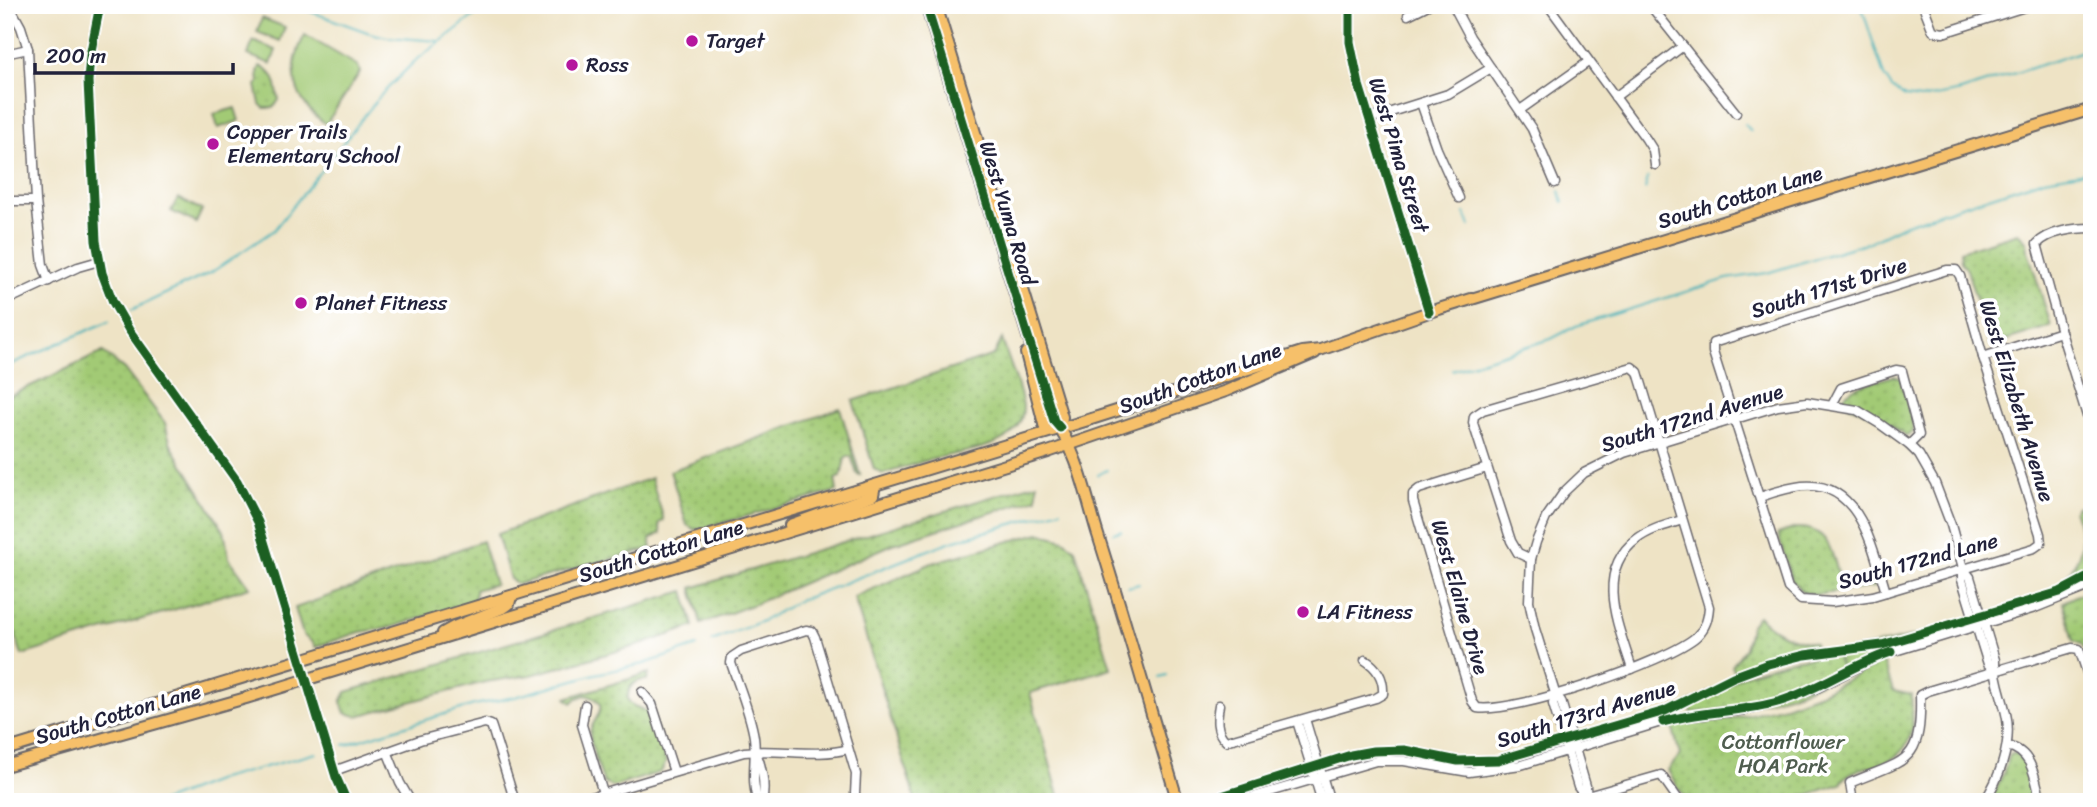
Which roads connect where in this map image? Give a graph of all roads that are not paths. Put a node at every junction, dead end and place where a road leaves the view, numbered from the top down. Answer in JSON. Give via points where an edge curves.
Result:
{"nodes":[{"id":1,"x":9,"y":5,"type":"edge"},
{"id":2,"x":100,"y":5,"type":"edge"},
{"id":3,"x":926,"y":5,"type":"edge"},
{"id":4,"x":936,"y":5,"type":"edge"},
{"id":5,"x":1350,"y":5,"type":"edge"},
{"id":6,"x":1428,"y":5,"type":"edge"},
{"id":7,"x":1453,"y":5,"type":"edge"},
{"id":8,"x":1548,"y":5,"type":"edge"},
{"id":9,"x":1923,"y":5,"type":"edge"},
{"id":10,"x":2031,"y":5,"type":"edge"},
{"id":11,"x":1652,"y":6,"type":"edge"},
{"id":12,"x":2013,"y":8,"type":"edge"},
{"id":13,"x":1408,"y":15,"type":"dead end"},
{"id":14,"x":1683,"y":46,"type":"junction"},
{"id":15,"x":28,"y":49,"type":"junction"},
{"id":16,"x":5,"y":54,"type":"edge"},
{"id":17,"x":1588,"y":62,"type":"junction"},
{"id":18,"x":1491,"y":68,"type":"junction"},
{"id":19,"x":1615,"y":97,"type":"junction"},
{"id":20,"x":1421,"y":103,"type":"junction"},
{"id":21,"x":2092,"y":109,"type":"edge"},
{"id":22,"x":1520,"y":110,"type":"junction"},
{"id":23,"x":1736,"y":113,"type":"dead end"},
{"id":24,"x":1369,"y":119,"type":"junction"},
{"id":25,"x":1656,"y":165,"type":"dead end"},
{"id":26,"x":979,"y":181,"type":"junction"},
{"id":27,"x":1555,"y":183,"type":"dead end"},
{"id":28,"x":1459,"y":198,"type":"dead end"},
{"id":29,"x":5,"y":201,"type":"edge"},
{"id":30,"x":36,"y":201,"type":"junction"},
{"id":31,"x":2092,"y":228,"type":"edge"},
{"id":32,"x":99,"y":261,"type":"junction"},
{"id":33,"x":1956,"y":270,"type":"joint"},
{"id":34,"x":48,"y":281,"type":"junction"},
{"id":35,"x":1025,"y":294,"type":"junction"},
{"id":36,"x":5,"y":301,"type":"edge"},
{"id":37,"x":1429,"y":312,"type":"junction"},
{"id":38,"x":2061,"y":332,"type":"junction"},
{"id":39,"x":1029,"y":341,"type":"junction"},
{"id":40,"x":1320,"y":349,"type":"junction"},
{"id":41,"x":1983,"y":357,"type":"junction"},
{"id":42,"x":1253,"y":368,"type":"junction"},
{"id":43,"x":1200,"y":401,"type":"junction"},
{"id":44,"x":1832,"y":405,"type":"junction"},
{"id":45,"x":1735,"y":419,"type":"junction"},
{"id":46,"x":1060,"y":428,"type":"junction"},
{"id":47,"x":1046,"y":432,"type":"junction"},
{"id":48,"x":2092,"y":432,"type":"edge"},
{"id":49,"x":1658,"y":443,"type":"junction"},
{"id":50,"x":1068,"y":445,"type":"junction"},
{"id":51,"x":1909,"y":445,"type":"junction"},
{"id":52,"x":1487,"y":468,"type":"junction"},
{"id":53,"x":875,"y":485,"type":"junction"},
{"id":54,"x":1760,"y":497,"type":"junction"},
{"id":55,"x":1682,"y":520,"type":"junction"},
{"id":56,"x":767,"y":539,"type":"junction"},
{"id":57,"x":2041,"y":543,"type":"joint"},
{"id":58,"x":682,"y":545,"type":"junction"},
{"id":59,"x":1531,"y":559,"type":"junction"},
{"id":60,"x":687,"y":563,"type":"junction"},
{"id":61,"x":1963,"y":568,"type":"junction"},
{"id":62,"x":2092,"y":575,"type":"edge"},
{"id":63,"x":2092,"y":585,"type":"edge"},
{"id":64,"x":1886,"y":592,"type":"junction"},
{"id":65,"x":511,"y":597,"type":"junction"},
{"id":66,"x":1979,"y":620,"type":"junction"},
{"id":67,"x":427,"y":643,"type":"junction"},
{"id":68,"x":1365,"y":660,"type":"dead end"},
{"id":69,"x":300,"y":661,"type":"junction"},
{"id":70,"x":1632,"y":669,"type":"junction"},
{"id":71,"x":1994,"y":670,"type":"junction"},
{"id":72,"x":306,"y":679,"type":"junction"},
{"id":73,"x":2092,"y":687,"type":"edge"},
{"id":74,"x":642,"y":692,"type":"dead end"},
{"id":75,"x":1555,"y":693,"type":"junction"},
{"id":76,"x":585,"y":705,"type":"dead end"},
{"id":77,"x":1219,"y":705,"type":"dead end"},
{"id":78,"x":1301,"y":720,"type":"junction"},
{"id":79,"x":1570,"y":745,"type":"junction"},
{"id":80,"x":2007,"y":746,"type":"junction"},
{"id":81,"x":848,"y":748,"type":"junction"},
{"id":82,"x":5,"y":750,"type":"edge"},
{"id":83,"x":387,"y":751,"type":"junction"},
{"id":84,"x":755,"y":751,"type":"junction"},
{"id":85,"x":5,"y":766,"type":"edge"},
{"id":86,"x":1315,"y":766,"type":"junction"},
{"id":87,"x":334,"y":771,"type":"junction"},
{"id":88,"x":674,"y":772,"type":"junction"},
{"id":89,"x":1319,"y":777,"type":"junction"},
{"id":90,"x":603,"y":793,"type":"junction"},
{"id":91,"x":855,"y":794,"type":"dead end"},
{"id":92,"x":1586,"y":799,"type":"edge"},
{"id":93,"x":347,"y":802,"type":"edge"},
{"id":94,"x":411,"y":802,"type":"edge"},
{"id":95,"x":515,"y":802,"type":"edge"},
{"id":96,"x":575,"y":802,"type":"edge"},
{"id":97,"x":760,"y":802,"type":"edge"},
{"id":98,"x":1178,"y":802,"type":"edge"},
{"id":99,"x":1203,"y":802,"type":"edge"},
{"id":100,"x":1236,"y":802,"type":"edge"},
{"id":101,"x":1322,"y":802,"type":"edge"},
{"id":102,"x":1330,"y":802,"type":"edge"},
{"id":103,"x":1566,"y":802,"type":"edge"},
{"id":104,"x":1680,"y":802,"type":"edge"},
{"id":105,"x":1853,"y":802,"type":"edge"},
{"id":106,"x":1984,"y":802,"type":"edge"},
{"id":107,"x":2041,"y":802,"type":"edge"}],
"edges":[{"from":1,"to":15,"type":"street"},
{"from":2,"to":32,"type":"street","via":[[88,81]]},
{"from":3,"to":26,"type":"main road","name":"West Yuma Road"},
{"from":4,"to":35,"type":"main road","name":"West Yuma Road"},
{"from":5,"to":24,"type":"street","name":"West Pima Street","via":[[1352,55]]},
{"from":6,"to":13,"type":"street"},
{"from":7,"to":18,"type":"street"},
{"from":8,"to":17,"type":"street"},
{"from":9,"to":12,"type":"street","via":[[1933,31],[1943,33]]},
{"from":10,"to":12,"type":"street"},
{"from":11,"to":14,"type":"street"},
{"from":14,"to":19,"type":"street"},
{"from":14,"to":23,"type":"street"},
{"from":15,"to":16,"type":"street"},
{"from":15,"to":30,"type":"street"},
{"from":17,"to":19,"type":"street"},
{"from":17,"to":22,"type":"street"},
{"from":18,"to":20,"type":"street","via":[[1455,91]]},
{"from":18,"to":22,"type":"street"},
{"from":19,"to":25,"type":"street","via":[[1653,150]]},
{"from":20,"to":24,"type":"street"},
{"from":20,"to":28,"type":"street"},
{"from":21,"to":37,"type":"main road","name":"South Cotton Lane"},
{"from":22,"to":27,"type":"street"},
{"from":24,"to":37,"type":"street","name":"West Pima Street"},
{"from":26,"to":35,"type":"main road","via":[[987,184]]},
{"from":26,"to":39,"type":"main road","name":"West Yuma Road"},
{"from":29,"to":30,"type":"street"},
{"from":30,"to":34,"type":"street"},
{"from":31,"to":38,"type":"street","via":[[2068,230],[2037,244]]},
{"from":32,"to":34,"type":"street"},
{"from":32,"to":69,"type":"street","via":[[120,315],[243,490],[258,522]]},
{"from":33,"to":41,"type":"street","name":"West Elizabeth Avenue"},
{"from":33,"to":45,"type":"street","name":"South 171st Drive","via":[[1713,343]]},
{"from":34,"to":36,"type":"street"},
{"from":35,"to":46,"type":"main road","name":"West Yuma Road","via":[[1062,417]]},
{"from":37,"to":40,"type":"main road","name":"South Cotton Lane"},
{"from":38,"to":41,"type":"street"},
{"from":38,"to":48,"type":"street"},
{"from":39,"to":46,"type":"main road","name":"West Yuma Road"},
{"from":39,"to":47,"type":"main road","via":[[1024,346]]},
{"from":40,"to":42,"type":"main road","name":"South Cotton Lane"},
{"from":40,"to":43,"type":"main road","name":"South Cotton Lane","via":[[1307,359]]},
{"from":41,"to":57,"type":"street","name":"West Elizabeth Avenue"},
{"from":42,"to":43,"type":"main road","via":[[1204,391]]},
{"from":42,"to":46,"type":"main road","name":"South Cotton Lane"},
{"from":43,"to":50,"type":"main road","name":"South Cotton Lane"},
{"from":44,"to":45,"type":"street","name":"South 172nd Avenue","via":[[1798,403]]},
{"from":44,"to":51,"type":"street","name":"South 172nd Avenue","via":[[1857,410]]},
{"from":44,"to":51,"type":"street","via":[[1841,388],[1902,371],[1919,435]]},
{"from":45,"to":49,"type":"street","name":"South 172nd Avenue"},
{"from":45,"to":54,"type":"street"},
{"from":46,"to":47,"type":"main road","name":"South Cotton Lane"},
{"from":46,"to":50,"type":"main road","name":"West Yuma Road"},
{"from":47,"to":53,"type":"main road","name":"South Cotton Lane"},
{"from":49,"to":52,"type":"street","via":[[1638,372],[1632,367],[1474,416]]},
{"from":49,"to":55,"type":"street"},
{"from":49,"to":59,"type":"street","name":"South 172nd Avenue","via":[[1624,453],[1584,473],[1546,518]]},
{"from":50,"to":56,"type":"main road","name":"South Cotton Lane"},
{"from":50,"to":98,"type":"main road","name":"West Yuma Road"},
{"from":51,"to":61,"type":"street","name":"South 172nd Avenue","via":[[1935,482]]},
{"from":52,"to":59,"type":"street","via":[[1511,541]]},
{"from":52,"to":75,"type":"street","name":"West Elaine Drive","via":[[1413,494],[1472,701],[1476,708],[1505,708]]},
{"from":53,"to":56,"type":"main road","via":[[873,495],[794,524]]},
{"from":53,"to":58,"type":"main road","name":"South Cotton Lane"},
{"from":54,"to":64,"type":"street","via":[[1805,485],[1843,498],[1865,527]]},
{"from":54,"to":64,"type":"street","name":"South 172nd Lane","via":[[1788,588],[1801,600],[1832,602]]},
{"from":55,"to":70,"type":"street","via":[[1638,538],[1616,566],[1613,605]]},
{"from":55,"to":70,"type":"street","via":[[1709,607],[1706,626],[1695,638]]},
{"from":56,"to":60,"type":"main road","name":"South Cotton Lane"},
{"from":57,"to":61,"type":"street","name":"South 172nd Lane"},
{"from":58,"to":60,"type":"main road"},
{"from":58,"to":65,"type":"main road","name":"South Cotton Lane"},
{"from":59,"to":75,"type":"street","via":[[1529,601]]},
{"from":60,"to":67,"type":"main road","name":"South Cotton Lane"},
{"from":61,"to":64,"type":"street","name":"South 172nd Lane"},
{"from":61,"to":66,"type":"street","name":"South 172nd Avenue","via":[[1970,577]]},
{"from":62,"to":66,"type":"street","name":"South 173rd Avenue","via":[[2060,592]]},
{"from":63,"to":66,"type":"street","name":"South 173rd Avenue","via":[[2052,602]]},
{"from":65,"to":67,"type":"main road","via":[[505,607]]},
{"from":65,"to":69,"type":"main road","name":"South Cotton Lane"},
{"from":66,"to":71,"type":"street","name":"South 172nd Avenue","via":[[1988,664]]},
{"from":66,"to":79,"type":"street","name":"South 173rd Avenue","via":[[1876,646],[1768,664],[1673,708]]},
{"from":66,"to":79,"type":"street","name":"South 173rd Avenue","via":[[1882,655],[1776,703],[1678,718]]},
{"from":67,"to":72,"type":"main road","name":"South Cotton Lane"},
{"from":68,"to":78,"type":"street","via":[[1380,676],[1382,694]]},
{"from":69,"to":72,"type":"street"},
{"from":69,"to":82,"type":"main road","name":"South Cotton Lane"},
{"from":70,"to":75,"type":"street"},
{"from":71,"to":73,"type":"street","via":[[2080,649]]},
{"from":71,"to":80,"type":"street","name":"South 172nd Avenue","via":[[2007,720]]},
{"from":71,"to":105,"type":"street","via":[[1920,695],[1919,735],[1910,754],[1893,767],[1850,783]]},
{"from":72,"to":85,"type":"main road","name":"South Cotton Lane"},
{"from":72,"to":87,"type":"street"},
{"from":74,"to":88,"type":"street","via":[[652,704]]},
{"from":75,"to":79,"type":"street","via":[[1553,704]]},
{"from":76,"to":90,"type":"street","via":[[582,724]]},
{"from":77,"to":78,"type":"street","via":[[1217,719],[1226,741]]},
{"from":78,"to":86,"type":"street"},
{"from":79,"to":86,"type":"street","name":"South 173rd Avenue","via":[[1489,761],[1458,761],[1404,750],[1373,751]]},
{"from":79,"to":89,"type":"street","name":"South 173rd Avenue","via":[[1521,765],[1489,771],[1386,760]]},
{"from":79,"to":92,"type":"street","via":[[1578,787]]},
{"from":80,"to":106,"type":"street"},
{"from":80,"to":107,"type":"street","via":[[2019,749],[2028,759]]},
{"from":81,"to":84,"type":"street","via":[[819,753]]},
{"from":81,"to":84,"type":"street","via":[[812,631],[806,630],[732,657]]},
{"from":81,"to":91,"type":"street","via":[[856,774]]},
{"from":83,"to":87,"type":"street"},
{"from":83,"to":94,"type":"street"},
{"from":83,"to":95,"type":"street","via":[[491,724]]},
{"from":84,"to":88,"type":"street"},
{"from":84,"to":97,"type":"street"},
{"from":86,"to":89,"type":"street"},
{"from":86,"to":99,"type":"street","name":"South 173rd Avenue"},
{"from":87,"to":93,"type":"street"},
{"from":88,"to":90,"type":"street"},
{"from":89,"to":100,"type":"street","name":"South 173rd Avenue"},
{"from":89,"to":101,"type":"street"},
{"from":89,"to":102,"type":"street"},
{"from":90,"to":96,"type":"street"},
{"from":92,"to":103,"type":"street"},
{"from":92,"to":104,"type":"street","via":[[1661,775]]}]}
